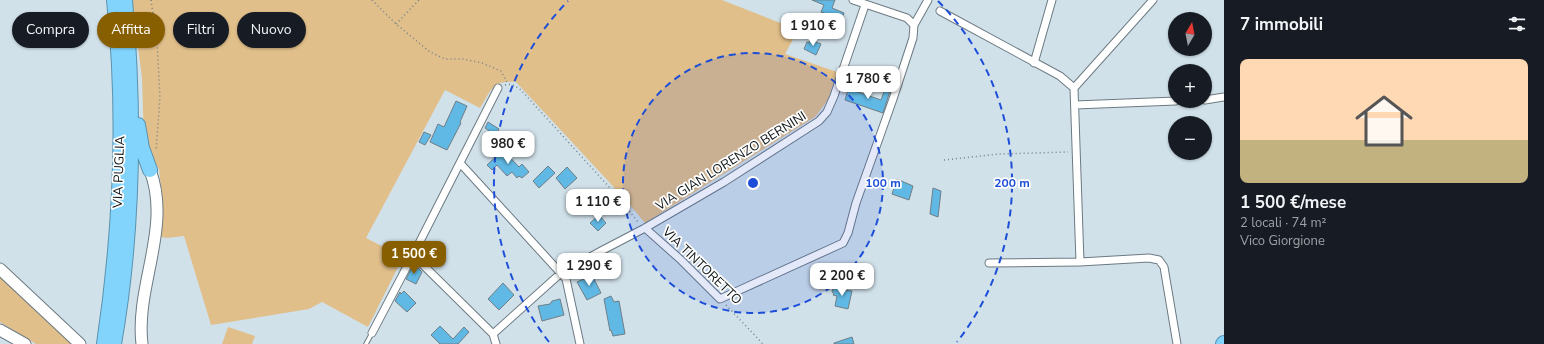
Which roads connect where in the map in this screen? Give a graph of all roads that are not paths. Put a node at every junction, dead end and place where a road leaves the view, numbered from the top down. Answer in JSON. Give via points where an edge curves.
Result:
{"nodes":[{"id":1,"x":114,"y":0,"type":"edge"},
{"id":2,"x":125,"y":0,"type":"edge"},
{"id":3,"x":853,"y":0,"type":"edge"},
{"id":4,"x":928,"y":0,"type":"edge"},
{"id":5,"x":1052,"y":0,"type":"edge"},
{"id":6,"x":1153,"y":0,"type":"edge"},
{"id":7,"x":866,"y":5,"type":"junction"},
{"id":8,"x":940,"y":11,"type":"dead end"},
{"id":9,"x":914,"y":24,"type":"junction"},
{"id":10,"x":129,"y":52,"type":"junction"},
{"id":11,"x":1034,"y":63,"type":"junction"},
{"id":12,"x":498,"y":88,"type":"road end"},
{"id":13,"x":1074,"y":88,"type":"junction"},
{"id":14,"x":1224,"y":97,"type":"edge"},
{"id":15,"x":1212,"y":99,"type":"edge"},
{"id":16,"x":1168,"y":101,"type":"edge"},
{"id":17,"x":1075,"y":105,"type":"junction"},
{"id":18,"x":460,"y":163,"type":"junction"},
{"id":19,"x":150,"y":170,"type":"joint"},
{"id":20,"x":645,"y":228,"type":"junction"},
{"id":21,"x":413,"y":255,"type":"junction"},
{"id":22,"x":1080,"y":262,"type":"junction"},
{"id":23,"x":989,"y":263,"type":"dead end"},
{"id":24,"x":0,"y":269,"type":"edge"},
{"id":25,"x":114,"y":272,"type":"junction"},
{"id":26,"x":561,"y":274,"type":"junction"},
{"id":27,"x":0,"y":330,"type":"edge"},
{"id":28,"x":372,"y":334,"type":"joint"},
{"id":29,"x":494,"y":334,"type":"junction"},
{"id":30,"x":25,"y":344,"type":"edge"},
{"id":31,"x":80,"y":344,"type":"edge"},
{"id":32,"x":97,"y":344,"type":"edge"},
{"id":33,"x":104,"y":344,"type":"edge"},
{"id":34,"x":114,"y":344,"type":"edge"},
{"id":35,"x":142,"y":344,"type":"edge"},
{"id":36,"x":366,"y":344,"type":"edge"},
{"id":37,"x":496,"y":344,"type":"edge"},
{"id":38,"x":580,"y":344,"type":"edge"},
{"id":39,"x":1177,"y":344,"type":"edge"}],
"edges":[{"from":1,"to":25,"type":"highway","name":"VIA PUGLIA","via":[[121,104],[119,205]]},
{"from":2,"to":10,"type":"highway","name":"VIA PUGLIA"},
{"from":3,"to":7,"type":"street"},
{"from":4,"to":9,"type":"street"},
{"from":5,"to":11,"type":"street"},
{"from":6,"to":13,"type":"street"},
{"from":7,"to":9,"type":"street","via":[[907,18]]},
{"from":7,"to":20,"type":"street","name":"VIA GIAN LORENZO BERNINI","via":[[834,96],[827,112],[819,121],[724,182]]},
{"from":8,"to":11,"type":"street"},
{"from":9,"to":20,"type":"street","name":"VIA TINTORETTO","via":[[913,38],[843,243],[720,299]]},
{"from":10,"to":19,"type":"highway","via":[[134,65],[139,134]]},
{"from":10,"to":34,"type":"highway","name":"VIA PUGLIA","via":[[132,134],[130,206],[122,302]]},
{"from":11,"to":13,"type":"street","via":[[1060,76]]},
{"from":12,"to":18,"type":"street"},
{"from":13,"to":17,"type":"street"},
{"from":14,"to":15,"type":"street"},
{"from":16,"to":17,"type":"street"},
{"from":17,"to":22,"type":"street"},
{"from":18,"to":21,"type":"street"},
{"from":18,"to":26,"type":"street"},
{"from":19,"to":35,"type":"street","via":[[155,188],[157,220],[143,308]]},
{"from":20,"to":26,"type":"street","name":"VIA GIAN LORENZO BERNINI"},
{"from":21,"to":28,"type":"street"},
{"from":21,"to":29,"type":"street"},
{"from":22,"to":23,"type":"street"},
{"from":22,"to":39,"type":"street","via":[[1149,258],[1159,260],[1164,267]]},
{"from":24,"to":31,"type":"street"},
{"from":25,"to":32,"type":"highway","via":[[108,278]]},
{"from":25,"to":33,"type":"highway","name":"VIA PUGLIA"},
{"from":26,"to":29,"type":"street","name":"VIA GIAN LORENZO BERNINI"},
{"from":26,"to":38,"type":"street","via":[[566,279]]},
{"from":27,"to":30,"type":"street"},
{"from":28,"to":36,"type":"lane"},
{"from":29,"to":37,"type":"street"}]}
